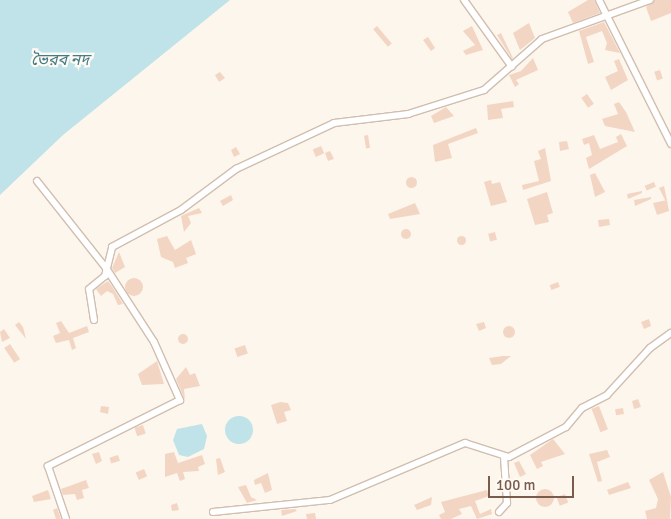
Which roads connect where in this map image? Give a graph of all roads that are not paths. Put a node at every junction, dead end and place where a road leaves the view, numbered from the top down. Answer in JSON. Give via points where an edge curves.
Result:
{"nodes":[{"id":1,"x":464,"y":0,"type":"edge"},
{"id":2,"x":599,"y":0,"type":"edge"},
{"id":3,"x":650,"y":0,"type":"edge"},
{"id":4,"x":607,"y":16,"type":"junction"},
{"id":5,"x":512,"y":67,"type":"junction"},
{"id":6,"x":671,"y":144,"type":"edge"},
{"id":7,"x":37,"y":181,"type":"dead end"},
{"id":8,"x":106,"y":268,"type":"junction"},
{"id":9,"x":94,"y":320,"type":"dead end"},
{"id":10,"x":671,"y":333,"type":"edge"},
{"id":11,"x":504,"y":457,"type":"junction"},
{"id":12,"x":213,"y":512,"type":"dead end"},
{"id":13,"x":499,"y":512,"type":"dead end"},
{"id":14,"x":66,"y":519,"type":"edge"}],
"edges":[{"from":1,"to":5,"type":"street"},
{"from":2,"to":4,"type":"street"},
{"from":3,"to":4,"type":"street"},
{"from":4,"to":5,"type":"street","via":[[542,40]]},
{"from":4,"to":6,"type":"street"},
{"from":5,"to":8,"type":"street","via":[[484,90],[457,100],[382,119],[351,118],[334,123],[241,167],[181,210],[112,247]]},
{"from":7,"to":8,"type":"street"},
{"from":8,"to":9,"type":"street","via":[[105,276],[89,289]]},
{"from":8,"to":14,"type":"street","via":[[154,342],[180,400],[48,466]]},
{"from":10,"to":11,"type":"street","via":[[650,348],[607,395],[582,408],[566,427]]},
{"from":11,"to":12,"type":"street","via":[[465,443],[330,500]]},
{"from":11,"to":13,"type":"street","via":[[507,503]]}]}
